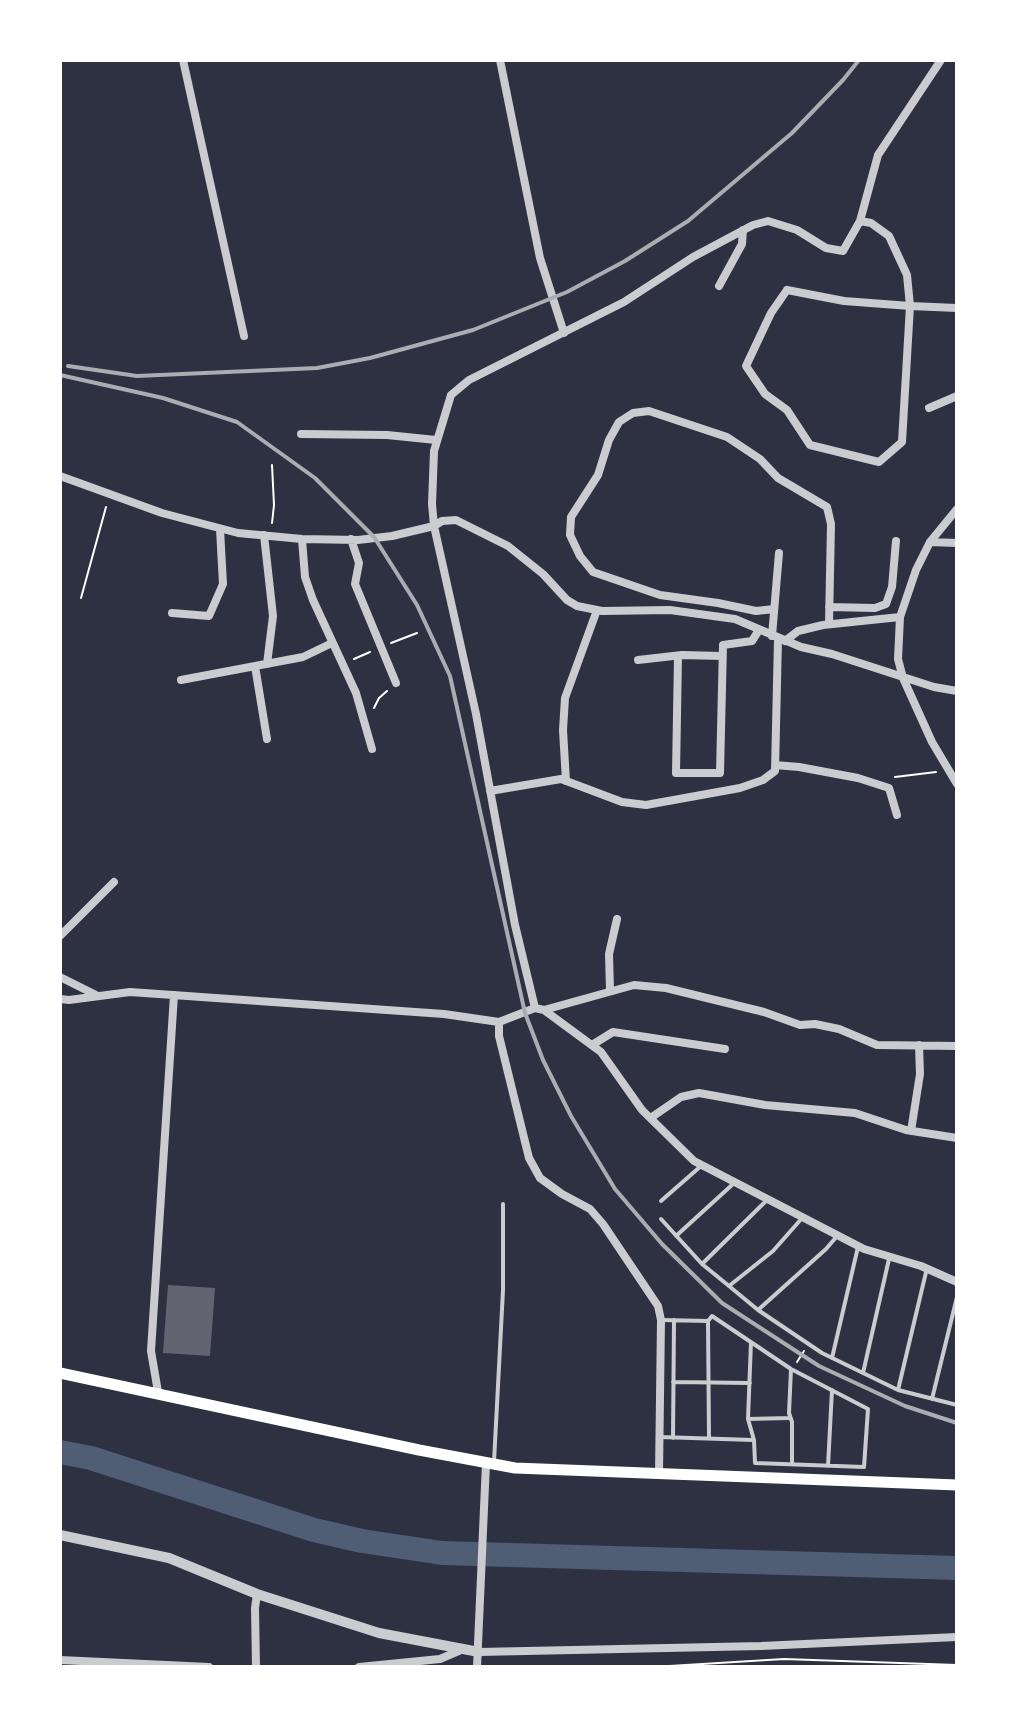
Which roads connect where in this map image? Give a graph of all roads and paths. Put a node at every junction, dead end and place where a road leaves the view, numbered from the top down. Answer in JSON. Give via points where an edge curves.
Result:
{"nodes":[{"id":1,"x":183,"y":60,"type":"edge"},
{"id":2,"x":500,"y":60,"type":"edge"},
{"id":3,"x":941,"y":60,"type":"edge"},
{"id":4,"x":860,"y":221,"type":"junction"},
{"id":5,"x":743,"y":230,"type":"junction"},
{"id":6,"x":719,"y":286,"type":"dead end"},
{"id":7,"x":910,"y":306,"type":"junction"},
{"id":8,"x":957,"y":308,"type":"edge"},
{"id":9,"x":564,"y":333,"type":"junction"},
{"id":10,"x":244,"y":336,"type":"dead end"},
{"id":11,"x":957,"y":396,"type":"edge"},
{"id":12,"x":929,"y":408,"type":"dead end"},
{"id":13,"x":301,"y":434,"type":"dead end"},
{"id":14,"x":436,"y":440,"type":"junction"},
{"id":15,"x":272,"y":465,"type":"dead end"},
{"id":16,"x":60,"y":476,"type":"edge"},
{"id":17,"x":109,"y":495,"type":"junction"},
{"id":18,"x":957,"y":509,"type":"edge"},
{"id":19,"x":434,"y":526,"type":"junction"},
{"id":20,"x":220,"y":529,"type":"junction"},
{"id":21,"x":267,"y":536,"type":"junction"},
{"id":22,"x":302,"y":539,"type":"junction"},
{"id":23,"x":351,"y":539,"type":"junction"},
{"id":24,"x":896,"y":541,"type":"dead end"},
{"id":25,"x":930,"y":542,"type":"junction"},
{"id":26,"x":957,"y":543,"type":"edge"},
{"id":27,"x":779,"y":553,"type":"dead end"},
{"id":28,"x":81,"y":598,"type":"dead end"},
{"id":29,"x":829,"y":607,"type":"junction"},
{"id":30,"x":774,"y":609,"type":"junction"},
{"id":31,"x":597,"y":610,"type":"junction"},
{"id":32,"x":172,"y":613,"type":"dead end"},
{"id":33,"x":900,"y":617,"type":"junction"},
{"id":34,"x":829,"y":624,"type":"junction"},
{"id":35,"x":759,"y":630,"type":"junction"},
{"id":36,"x":417,"y":633,"type":"dead end"},
{"id":37,"x":778,"y":639,"type":"junction"},
{"id":38,"x":332,"y":643,"type":"junction"},
{"id":39,"x":381,"y":647,"type":"junction"},
{"id":40,"x":678,"y":656,"type":"junction"},
{"id":41,"x":722,"y":656,"type":"junction"},
{"id":42,"x":638,"y":660,"type":"dead end"},
{"id":43,"x":267,"y":664,"type":"junction"},
{"id":44,"x":342,"y":664,"type":"junction"},
{"id":45,"x":255,"y":666,"type":"junction"},
{"id":46,"x":903,"y":678,"type":"junction"},
{"id":47,"x":181,"y":680,"type":"dead end"},
{"id":48,"x":396,"y":683,"type":"joint"},
{"id":49,"x":957,"y":691,"type":"edge"},
{"id":50,"x":362,"y":713,"type":"junction"},
{"id":51,"x":267,"y":739,"type":"dead end"},
{"id":52,"x":372,"y":749,"type":"dead end"},
{"id":53,"x":775,"y":765,"type":"junction"},
{"id":54,"x":949,"y":770,"type":"junction"},
{"id":55,"x":566,"y":781,"type":"junction"},
{"id":56,"x":957,"y":784,"type":"edge"},
{"id":57,"x":881,"y":785,"type":"junction"},
{"id":58,"x":490,"y":791,"type":"junction"},
{"id":59,"x":897,"y":815,"type":"dead end"},
{"id":60,"x":114,"y":882,"type":"dead end"},
{"id":61,"x":617,"y":919,"type":"dead end"},
{"id":62,"x":60,"y":936,"type":"edge"},
{"id":63,"x":60,"y":977,"type":"edge"},
{"id":64,"x":610,"y":991,"type":"junction"},
{"id":65,"x":174,"y":995,"type":"junction"},
{"id":66,"x":97,"y":996,"type":"junction"},
{"id":67,"x":60,"y":999,"type":"edge"},
{"id":68,"x":540,"y":1009,"type":"junction"},
{"id":69,"x":499,"y":1022,"type":"junction"},
{"id":70,"x":592,"y":1045,"type":"junction"},
{"id":71,"x":919,"y":1045,"type":"junction"},
{"id":72,"x":957,"y":1046,"type":"edge"},
{"id":73,"x":725,"y":1049,"type":"dead end"},
{"id":74,"x":652,"y":1117,"type":"junction"},
{"id":75,"x":911,"y":1131,"type":"junction"},
{"id":76,"x":957,"y":1138,"type":"edge"},
{"id":77,"x":702,"y":1165,"type":"junction"},
{"id":78,"x":735,"y":1182,"type":"junction"},
{"id":79,"x":768,"y":1199,"type":"junction"},
{"id":80,"x":661,"y":1201,"type":"dead end"},
{"id":81,"x":503,"y":1204,"type":"dead end"},
{"id":82,"x":803,"y":1217,"type":"junction"},
{"id":83,"x":661,"y":1219,"type":"dead end"},
{"id":84,"x":838,"y":1235,"type":"junction"},
{"id":85,"x":676,"y":1236,"type":"junction"},
{"id":86,"x":859,"y":1246,"type":"junction"},
{"id":87,"x":890,"y":1257,"type":"junction"},
{"id":88,"x":702,"y":1264,"type":"junction"},
{"id":89,"x":927,"y":1268,"type":"junction"},
{"id":90,"x":957,"y":1282,"type":"edge"},
{"id":91,"x":729,"y":1286,"type":"junction"},
{"id":92,"x":957,"y":1297,"type":"edge"},
{"id":93,"x":758,"y":1310,"type":"junction"},
{"id":94,"x":661,"y":1320,"type":"junction"},
{"id":95,"x":674,"y":1320,"type":"junction"},
{"id":96,"x":708,"y":1321,"type":"junction"},
{"id":97,"x":751,"y":1342,"type":"junction"},
{"id":98,"x":808,"y":1343,"type":"dead end"},
{"id":99,"x":774,"y":1358,"type":"junction"},
{"id":100,"x":832,"y":1358,"type":"junction"},
{"id":101,"x":791,"y":1369,"type":"junction"},
{"id":102,"x":60,"y":1373,"type":"edge"},
{"id":103,"x":863,"y":1373,"type":"junction"},
{"id":104,"x":673,"y":1382,"type":"junction"},
{"id":105,"x":710,"y":1382,"type":"junction"},
{"id":106,"x":750,"y":1383,"type":"junction"},
{"id":107,"x":832,"y":1390,"type":"junction"},
{"id":108,"x":898,"y":1390,"type":"junction"},
{"id":109,"x":158,"y":1392,"type":"junction"},
{"id":110,"x":932,"y":1399,"type":"junction"},
{"id":111,"x":957,"y":1405,"type":"edge"},
{"id":112,"x":791,"y":1418,"type":"junction"},
{"id":113,"x":748,"y":1419,"type":"junction"},
{"id":114,"x":660,"y":1437,"type":"junction"},
{"id":115,"x":673,"y":1438,"type":"junction"},
{"id":116,"x":709,"y":1438,"type":"junction"},
{"id":117,"x":754,"y":1440,"type":"junction"},
{"id":118,"x":792,"y":1464,"type":"junction"},
{"id":119,"x":828,"y":1466,"type":"junction"},
{"id":120,"x":488,"y":1467,"type":"junction"},
{"id":121,"x":659,"y":1474,"type":"junction"},
{"id":122,"x":957,"y":1485,"type":"edge"},
{"id":123,"x":60,"y":1535,"type":"edge"},
{"id":124,"x":257,"y":1594,"type":"junction"},
{"id":125,"x":957,"y":1637,"type":"edge"},
{"id":126,"x":461,"y":1650,"type":"junction"},
{"id":127,"x":479,"y":1652,"type":"junction"},
{"id":128,"x":60,"y":1660,"type":"edge"},
{"id":129,"x":712,"y":1665,"type":"edge"},
{"id":130,"x":957,"y":1665,"type":"edge"},
{"id":131,"x":948,"y":1666,"type":"edge"},
{"id":132,"x":209,"y":1667,"type":"edge"},
{"id":133,"x":256,"y":1667,"type":"edge"},
{"id":134,"x":359,"y":1667,"type":"edge"},
{"id":135,"x":477,"y":1667,"type":"edge"},
{"id":136,"x":653,"y":1667,"type":"edge"}],
"edges":[{"from":1,"to":10,"type":"street"},
{"from":2,"to":9,"type":"street","via":[[540,258]]},
{"from":3,"to":4,"type":"street","via":[[878,155]]},
{"from":4,"to":5,"type":"street","via":[[843,251],[768,221]]},
{"from":4,"to":7,"type":"street","via":[[889,236],[907,275]]},
{"from":5,"to":6,"type":"street","via":[[742,244]]},
{"from":5,"to":9,"type":"street"},
{"from":7,"to":7,"type":"street","via":[[902,442],[879,462],[810,445],[787,410],[765,394],[746,366],[787,290]]},
{"from":7,"to":8,"type":"street"},
{"from":9,"to":14,"type":"street","via":[[469,380],[451,395]]},
{"from":11,"to":12,"type":"street"},
{"from":13,"to":14,"type":"street"},
{"from":14,"to":19,"type":"street"},
{"from":15,"to":21,"type":"path","via":[[274,505]]},
{"from":16,"to":17,"type":"street"},
{"from":17,"to":20,"type":"street"},
{"from":17,"to":28,"type":"path"},
{"from":18,"to":25,"type":"street"},
{"from":19,"to":23,"type":"street"},
{"from":19,"to":31,"type":"street","via":[[456,520],[508,546],[567,600]]},
{"from":19,"to":58,"type":"street"},
{"from":20,"to":21,"type":"street"},
{"from":20,"to":32,"type":"street","via":[[223,584],[209,616]]},
{"from":21,"to":22,"type":"street"},
{"from":21,"to":43,"type":"street","via":[[273,616]]},
{"from":22,"to":23,"type":"street"},
{"from":22,"to":38,"type":"street","via":[[305,577]]},
{"from":23,"to":39,"type":"street","via":[[359,563],[355,584]]},
{"from":24,"to":29,"type":"street","via":[[886,604]]},
{"from":25,"to":26,"type":"street"},
{"from":25,"to":33,"type":"street"},
{"from":27,"to":30,"type":"street"},
{"from":29,"to":30,"type":"street","via":[[827,507],[778,478],[727,437],[649,411],[619,422],[598,475],[571,517],[570,535],[593,572],[660,595],[756,611]]},
{"from":29,"to":34,"type":"street"},
{"from":30,"to":37,"type":"street"},
{"from":31,"to":35,"type":"street","via":[[670,610],[735,619]]},
{"from":31,"to":55,"type":"street","via":[[565,698]]},
{"from":33,"to":34,"type":"street"},
{"from":33,"to":46,"type":"street","via":[[898,659]]},
{"from":34,"to":37,"type":"street"},
{"from":35,"to":37,"type":"street"},
{"from":35,"to":41,"type":"street","via":[[752,641],[723,645]]},
{"from":36,"to":39,"type":"path"},
{"from":37,"to":46,"type":"street"},
{"from":37,"to":53,"type":"street"},
{"from":38,"to":43,"type":"street","via":[[303,657]]},
{"from":38,"to":44,"type":"street"},
{"from":39,"to":44,"type":"path"},
{"from":39,"to":48,"type":"street"},
{"from":40,"to":41,"type":"street"},
{"from":40,"to":41,"type":"street","via":[[676,773],[720,773]]},
{"from":40,"to":42,"type":"street"},
{"from":43,"to":45,"type":"street"},
{"from":44,"to":50,"type":"street"},
{"from":45,"to":47,"type":"street"},
{"from":45,"to":51,"type":"street"},
{"from":46,"to":49,"type":"street"},
{"from":46,"to":54,"type":"street"},
{"from":48,"to":50,"type":"path","via":[[374,708]]},
{"from":50,"to":52,"type":"street"},
{"from":53,"to":55,"type":"street","via":[[763,780],[740,788],[646,805],[622,802]]},
{"from":53,"to":57,"type":"street"},
{"from":54,"to":56,"type":"street"},
{"from":54,"to":57,"type":"path","via":[[887,778]]},
{"from":55,"to":58,"type":"street"},
{"from":57,"to":59,"type":"street","via":[[889,788]]},
{"from":58,"to":68,"type":"street","via":[[515,925]]},
{"from":60,"to":62,"type":"street"},
{"from":61,"to":64,"type":"street","via":[[609,954]]},
{"from":63,"to":66,"type":"street"},
{"from":64,"to":68,"type":"street"},
{"from":64,"to":71,"type":"street","via":[[634,985],[666,988],[800,1025],[839,1029],[877,1045]]},
{"from":65,"to":66,"type":"street"},
{"from":65,"to":69,"type":"street"},
{"from":65,"to":109,"type":"street","via":[[151,1351]]},
{"from":66,"to":67,"type":"street"},
{"from":68,"to":69,"type":"street"},
{"from":68,"to":70,"type":"street"},
{"from":69,"to":94,"type":"street","via":[[529,1158],[540,1178],[590,1209],[603,1224],[658,1306]]},
{"from":70,"to":73,"type":"street","via":[[613,1032]]},
{"from":70,"to":74,"type":"street"},
{"from":71,"to":72,"type":"street"},
{"from":71,"to":75,"type":"street"},
{"from":74,"to":75,"type":"street","via":[[681,1097],[699,1093],[855,1113]]},
{"from":74,"to":77,"type":"street"},
{"from":75,"to":76,"type":"street"},
{"from":77,"to":78,"type":"street"},
{"from":77,"to":80,"type":"lane"},
{"from":78,"to":79,"type":"street"},
{"from":78,"to":85,"type":"lane"},
{"from":79,"to":82,"type":"street"},
{"from":79,"to":88,"type":"lane"},
{"from":81,"to":120,"type":"lane","via":[[503,1290]]},
{"from":82,"to":84,"type":"street"},
{"from":82,"to":91,"type":"lane","via":[[773,1251]]},
{"from":83,"to":85,"type":"lane"},
{"from":84,"to":86,"type":"street"},
{"from":84,"to":93,"type":"lane"},
{"from":85,"to":88,"type":"lane"},
{"from":86,"to":87,"type":"street"},
{"from":86,"to":100,"type":"lane"},
{"from":87,"to":89,"type":"street"},
{"from":87,"to":103,"type":"lane"},
{"from":88,"to":91,"type":"lane"},
{"from":89,"to":90,"type":"street"},
{"from":89,"to":108,"type":"lane"},
{"from":91,"to":93,"type":"lane"},
{"from":92,"to":110,"type":"lane"},
{"from":93,"to":100,"type":"lane"},
{"from":94,"to":95,"type":"lane"},
{"from":94,"to":114,"type":"street"},
{"from":95,"to":96,"type":"lane"},
{"from":95,"to":104,"type":"lane"},
{"from":96,"to":97,"type":"lane","via":[[712,1316]]},
{"from":96,"to":105,"type":"lane"},
{"from":97,"to":99,"type":"lane"},
{"from":97,"to":106,"type":"lane"},
{"from":98,"to":99,"type":"path","via":[[797,1363],[778,1352]]},
{"from":99,"to":101,"type":"lane"},
{"from":100,"to":103,"type":"lane"},
{"from":101,"to":107,"type":"lane"},
{"from":101,"to":112,"type":"lane"},
{"from":102,"to":109,"type":"main road"},
{"from":103,"to":108,"type":"lane"},
{"from":104,"to":105,"type":"lane"},
{"from":104,"to":115,"type":"lane"},
{"from":105,"to":106,"type":"lane"},
{"from":105,"to":116,"type":"lane"},
{"from":106,"to":113,"type":"lane"},
{"from":107,"to":119,"type":"lane"},
{"from":107,"to":119,"type":"lane","via":[[868,1409],[864,1467]]},
{"from":108,"to":110,"type":"lane"},
{"from":109,"to":120,"type":"main road"},
{"from":110,"to":111,"type":"lane"},
{"from":112,"to":113,"type":"lane"},
{"from":112,"to":118,"type":"lane"},
{"from":113,"to":117,"type":"lane"},
{"from":114,"to":115,"type":"lane"},
{"from":114,"to":121,"type":"street"},
{"from":115,"to":116,"type":"lane"},
{"from":116,"to":117,"type":"lane"},
{"from":117,"to":118,"type":"lane","via":[[755,1463]]},
{"from":118,"to":119,"type":"lane"},
{"from":120,"to":121,"type":"main road"},
{"from":120,"to":127,"type":"street"},
{"from":121,"to":122,"type":"main road"},
{"from":123,"to":124,"type":"street","via":[[169,1558]]},
{"from":124,"to":126,"type":"street","via":[[379,1633]]},
{"from":124,"to":133,"type":"street"},
{"from":125,"to":127,"type":"street"},
{"from":126,"to":127,"type":"street"},
{"from":126,"to":134,"type":"street","via":[[440,1659]]},
{"from":127,"to":135,"type":"street"},
{"from":128,"to":132,"type":"street"},
{"from":129,"to":131,"type":"path","via":[[784,1659]]},
{"from":129,"to":136,"type":"path"},
{"from":130,"to":131,"type":"path"}]}
